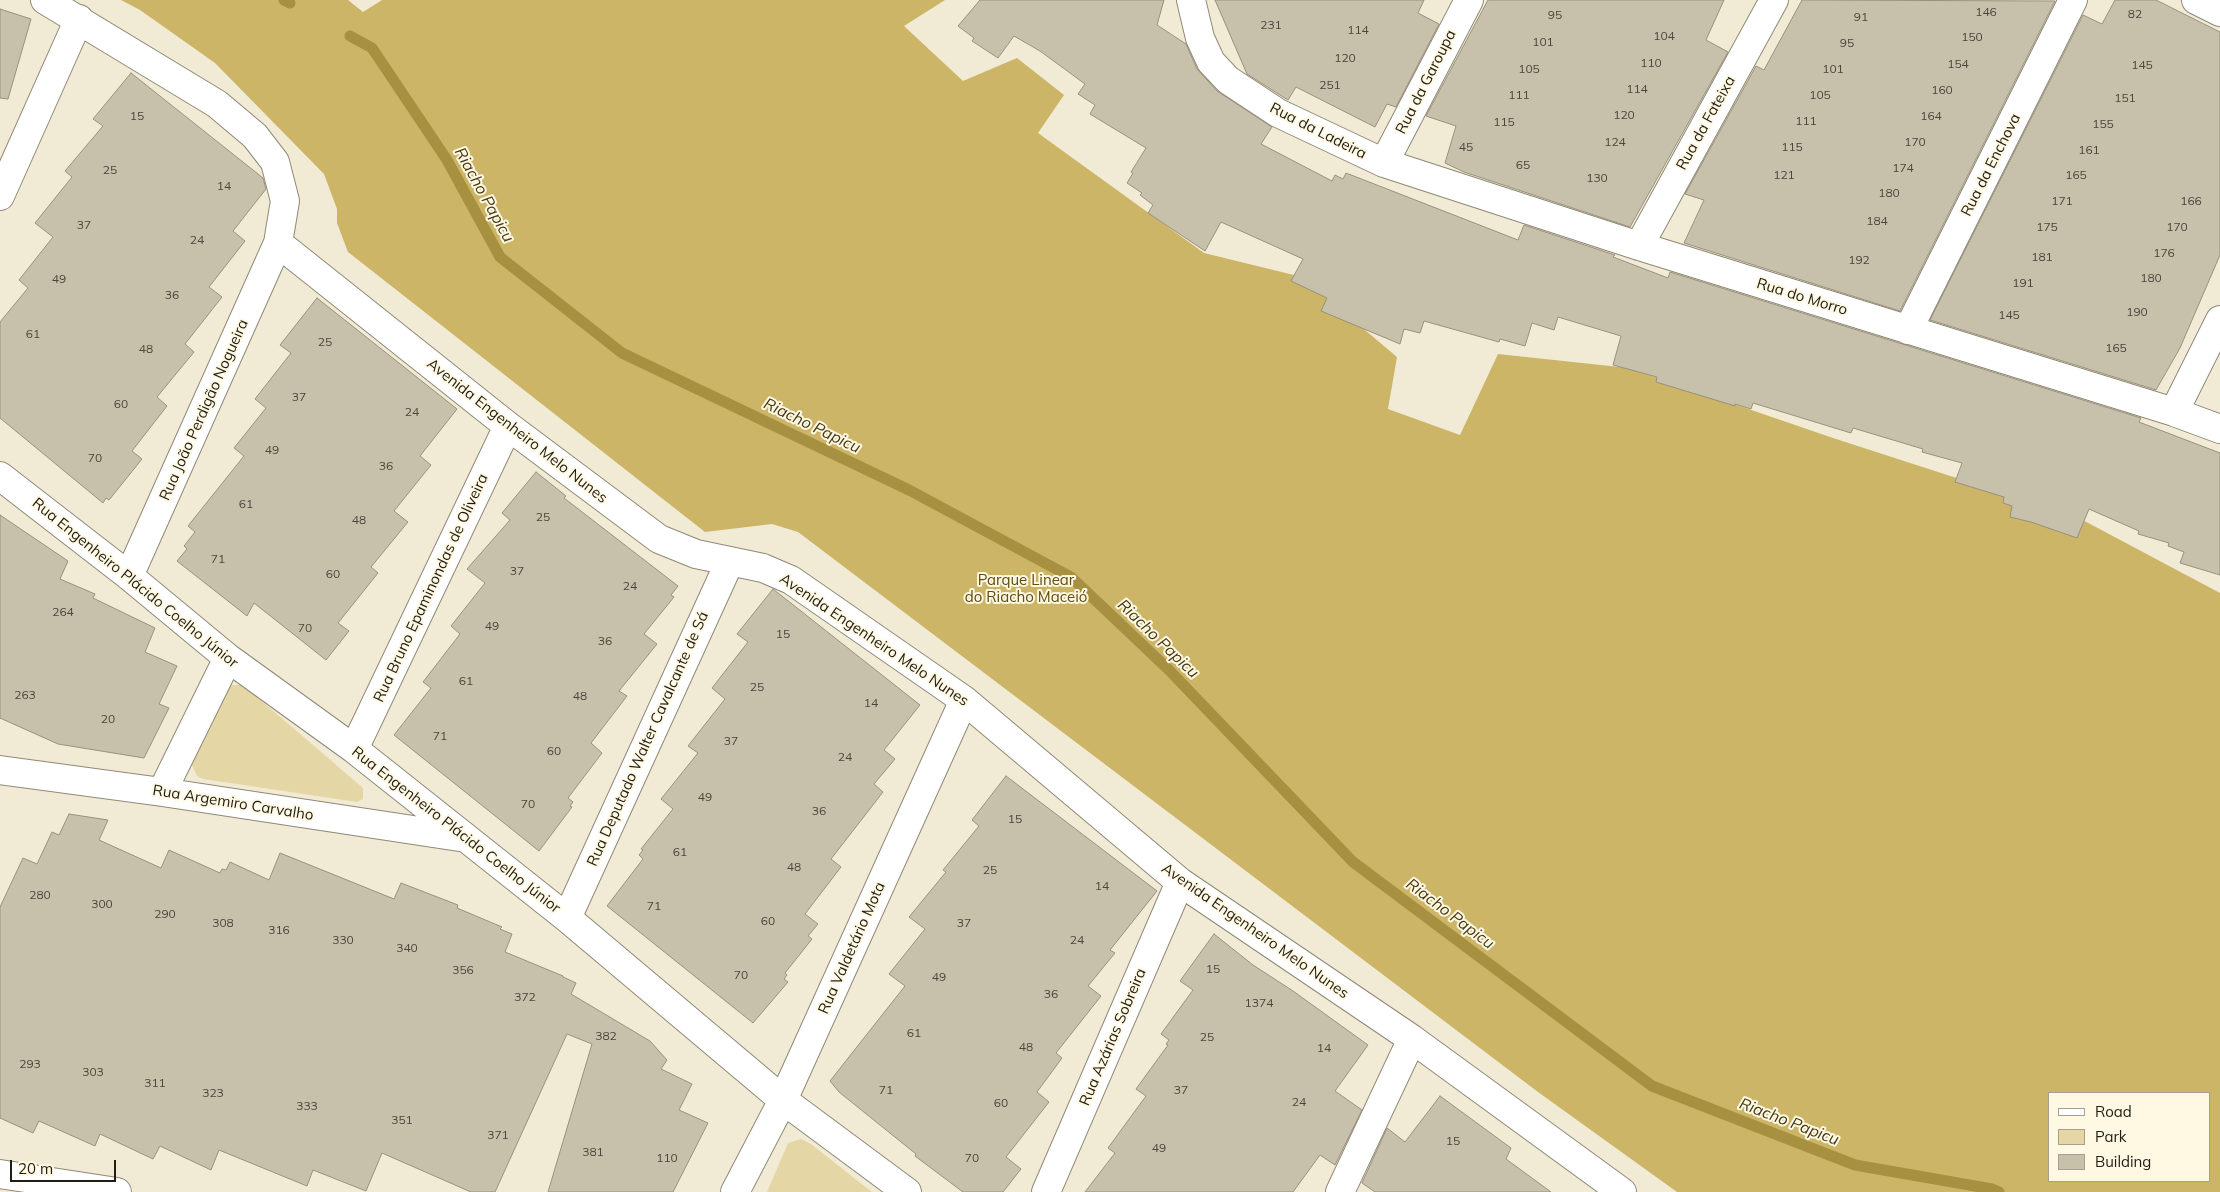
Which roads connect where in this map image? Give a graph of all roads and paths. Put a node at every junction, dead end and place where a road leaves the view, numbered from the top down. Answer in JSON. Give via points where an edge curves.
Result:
{"nodes":[{"id":1,"x":45,"y":0,"type":"edge"},
{"id":2,"x":1191,"y":0,"type":"edge"},
{"id":3,"x":1469,"y":0,"type":"edge"},
{"id":4,"x":1774,"y":0,"type":"edge"},
{"id":5,"x":2073,"y":0,"type":"edge"},
{"id":6,"x":2196,"y":0,"type":"edge"},
{"id":7,"x":2220,"y":12,"type":"edge"},
{"id":8,"x":79,"y":19,"type":"junction"},
{"id":9,"x":1384,"y":163,"type":"junction"},
{"id":10,"x":0,"y":196,"type":"edge"},
{"id":11,"x":278,"y":243,"type":"junction"},
{"id":12,"x":1639,"y":246,"type":"junction"},
{"id":13,"x":2220,"y":320,"type":"edge"},
{"id":14,"x":1908,"y":330,"type":"junction"},
{"id":15,"x":2174,"y":412,"type":"junction"},
{"id":16,"x":508,"y":426,"type":"junction"},
{"id":17,"x":2220,"y":429,"type":"edge"},
{"id":18,"x":0,"y":476,"type":"edge"},
{"id":19,"x":730,"y":561,"type":"junction"},
{"id":20,"x":129,"y":576,"type":"junction"},
{"id":21,"x":228,"y":658,"type":"junction"},
{"id":22,"x":964,"y":700,"type":"junction"},
{"id":23,"x":354,"y":749,"type":"junction"},
{"id":24,"x":0,"y":770,"type":"edge"},
{"id":25,"x":162,"y":792,"type":"junction"},
{"id":26,"x":466,"y":838,"type":"junction"},
{"id":27,"x":1180,"y":882,"type":"junction"},
{"id":28,"x":567,"y":918,"type":"junction"},
{"id":29,"x":1412,"y":1039,"type":"junction"},
{"id":30,"x":783,"y":1100,"type":"junction"},
{"id":31,"x":0,"y":1174,"type":"edge"},
{"id":32,"x":117,"y":1192,"type":"edge"},
{"id":33,"x":735,"y":1192,"type":"edge"},
{"id":34,"x":906,"y":1192,"type":"edge"},
{"id":35,"x":1046,"y":1192,"type":"edge"},
{"id":36,"x":1340,"y":1192,"type":"edge"},
{"id":37,"x":1622,"y":1192,"type":"edge"}],
"edges":[{"from":1,"to":8,"type":"street"},
{"from":2,"to":9,"type":"street","name":"Rua da Ladeira","via":[[1200,38],[1211,62],[1228,80],[1278,113]]},
{"from":3,"to":9,"type":"street","name":"Rua da Garoupa"},
{"from":4,"to":12,"type":"street","name":"Rua da Fateixa"},
{"from":5,"to":14,"type":"street","name":"Rua da Enchova"},
{"from":6,"to":7,"type":"street"},
{"from":8,"to":10,"type":"street"},
{"from":8,"to":11,"type":"street","via":[[217,104],[255,136],[275,162],[285,201]]},
{"from":9,"to":12,"type":"street","name":"Rua do Morro"},
{"from":11,"to":16,"type":"street","name":"Avenida Engenheiro Melo Nunes"},
{"from":11,"to":20,"type":"street","name":"Rua João Perdigão Nogueira"},
{"from":12,"to":14,"type":"street","name":"Rua do Morro"},
{"from":13,"to":15,"type":"street"},
{"from":14,"to":15,"type":"street","name":"Rua do Morro"},
{"from":15,"to":17,"type":"street","name":"Rua do Morro"},
{"from":16,"to":19,"type":"street","name":"Avenida Engenheiro Melo Nunes","via":[[659,539],[696,554]]},
{"from":16,"to":23,"type":"street","name":"Rua Bruno Epaminondas de Oliveira"},
{"from":18,"to":20,"type":"street","name":"Rua Engenheiro Plácido Coelho Júnior"},
{"from":19,"to":22,"type":"street","name":"Avenida Engenheiro Melo Nunes","via":[[764,568],[791,580]]},
{"from":19,"to":28,"type":"street","name":"Rua Deputado Walter Cavalcante de Sá"},
{"from":20,"to":21,"type":"street","name":"Rua Engenheiro Plácido Coelho Júnior"},
{"from":21,"to":23,"type":"street","name":"Rua Engenheiro Plácido Coelho Júnior"},
{"from":21,"to":25,"type":"street"},
{"from":22,"to":27,"type":"street","name":"Avenida Engenheiro Melo Nunes"},
{"from":22,"to":30,"type":"street","name":"Rua Valdetário Mota"},
{"from":23,"to":26,"type":"street","name":"Rua Engenheiro Plácido Coelho Júnior"},
{"from":24,"to":25,"type":"street","name":"Rua Argemiro Carvalho"},
{"from":25,"to":26,"type":"street","name":"Rua Argemiro Carvalho"},
{"from":26,"to":28,"type":"street","name":"Rua Engenheiro Plácido Coelho Júnior"},
{"from":27,"to":29,"type":"street","name":"Avenida Engenheiro Melo Nunes"},
{"from":27,"to":35,"type":"street","name":"Rua Azárias Sobreira"},
{"from":28,"to":30,"type":"street","name":"Rua Engenheiro Plácido Coelho Júnior"},
{"from":29,"to":36,"type":"street"},
{"from":29,"to":37,"type":"street","name":"Avenida Engenheiro Melo Nunes"},
{"from":30,"to":33,"type":"street","name":"Rua Valdetário Mota"},
{"from":30,"to":34,"type":"street","name":"Rua Engenheiro Plácido Coelho Júnior"},
{"from":31,"to":32,"type":"street"}]}
